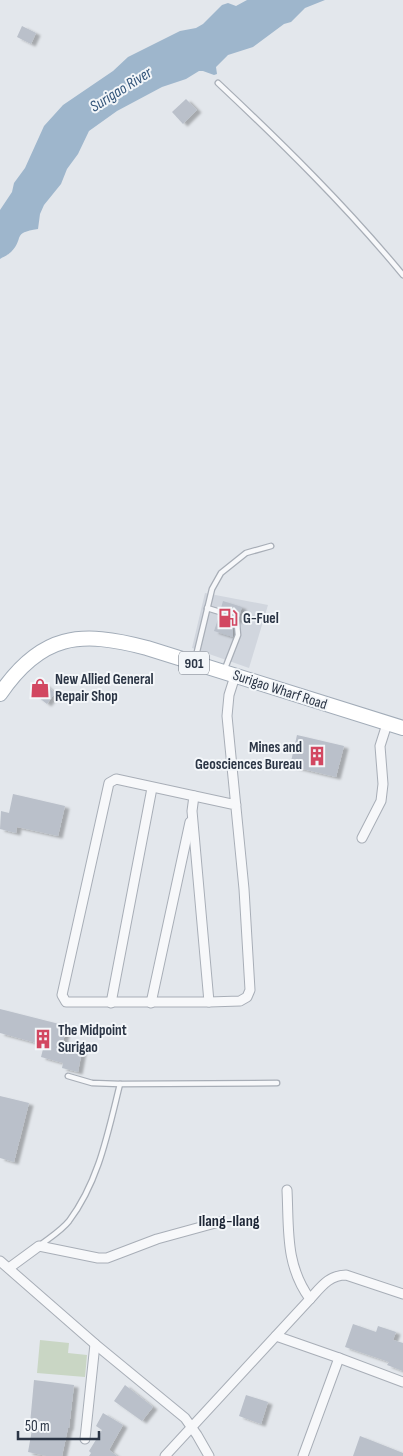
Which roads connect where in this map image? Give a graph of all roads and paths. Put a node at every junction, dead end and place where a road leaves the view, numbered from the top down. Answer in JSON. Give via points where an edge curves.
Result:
{"nodes":[{"id":1,"x":218,"y":83,"type":"dead end"},
{"id":2,"x":403,"y":276,"type":"edge"},
{"id":3,"x":271,"y":546,"type":"dead end"},
{"id":4,"x":207,"y":608,"type":"junction"},
{"id":5,"x":220,"y":612,"type":"dead end"},
{"id":6,"x":237,"y":624,"type":"dead end"},
{"id":7,"x":194,"y":663,"type":"junction"},
{"id":8,"x":229,"y":674,"type":"junction"},
{"id":9,"x":0,"y":694,"type":"edge"},
{"id":10,"x":387,"y":724,"type":"junction"},
{"id":11,"x":403,"y":728,"type":"edge"},
{"id":12,"x":152,"y":788,"type":"junction"},
{"id":13,"x":194,"y":796,"type":"junction"},
{"id":14,"x":236,"y":805,"type":"junction"},
{"id":15,"x":192,"y":811,"type":"junction"},
{"id":16,"x":362,"y":838,"type":"dead end"},
{"id":17,"x":209,"y":1002,"type":"junction"},
{"id":18,"x":111,"y":1003,"type":"junction"},
{"id":19,"x":151,"y":1003,"type":"junction"},
{"id":20,"x":68,"y":1076,"type":"dead end"},
{"id":21,"x":277,"y":1083,"type":"dead end"},
{"id":22,"x":120,"y":1084,"type":"junction"},
{"id":23,"x":287,"y":1190,"type":"dead end"},
{"id":24,"x":220,"y":1222,"type":"dead end"},
{"id":25,"x":39,"y":1246,"type":"junction"},
{"id":26,"x":0,"y":1261,"type":"edge"},
{"id":27,"x":9,"y":1268,"type":"junction"},
{"id":28,"x":402,"y":1291,"type":"edge"},
{"id":29,"x":310,"y":1298,"type":"junction"},
{"id":30,"x":276,"y":1336,"type":"junction"},
{"id":31,"x":95,"y":1344,"type":"junction"},
{"id":32,"x":339,"y":1358,"type":"junction"},
{"id":33,"x":403,"y":1382,"type":"edge"},
{"id":34,"x":191,"y":1426,"type":"junction"},
{"id":35,"x":84,"y":1439,"type":"dead end"},
{"id":36,"x":165,"y":1456,"type":"edge"},
{"id":37,"x":209,"y":1456,"type":"edge"},
{"id":38,"x":303,"y":1456,"type":"edge"}],
"edges":[{"from":1,"to":2,"type":"lane","via":[[307,167]]},
{"from":3,"to":4,"type":"lane","via":[[246,553],[221,573]]},
{"from":4,"to":5,"type":"lane"},
{"from":4,"to":7,"type":"lane"},
{"from":6,"to":8,"type":"lane","via":[[238,635]]},
{"from":7,"to":8,"type":"main road","name":"Surigao Wharf Road","number":"901"},
{"from":7,"to":9,"type":"main road","name":"Surigao Wharf Road","number":"901","via":[[129,643],[78,638],[63,642],[20,667]]},
{"from":8,"to":10,"type":"main road","name":"Surigao Wharf Road","number":"901"},
{"from":8,"to":14,"type":"street","via":[[227,716]]},
{"from":10,"to":11,"type":"main road","name":"Surigao Wharf Road","number":"901"},
{"from":10,"to":16,"type":"street","via":[[380,746],[381,802]]},
{"from":12,"to":13,"type":"street"},
{"from":12,"to":18,"type":"street"},
{"from":12,"to":18,"type":"street","via":[[116,779],[108,785],[62,995],[68,1003]]},
{"from":13,"to":14,"type":"street"},
{"from":13,"to":15,"type":"street"},
{"from":14,"to":17,"type":"street","via":[[250,990],[240,1001]]},
{"from":15,"to":17,"type":"street"},
{"from":15,"to":19,"type":"street"},
{"from":17,"to":19,"type":"street"},
{"from":18,"to":19,"type":"street"},
{"from":20,"to":22,"type":"lane","via":[[92,1083]]},
{"from":21,"to":22,"type":"lane"},
{"from":22,"to":25,"type":"lane","via":[[91,1183],[68,1222]]},
{"from":23,"to":29,"type":"street","via":[[291,1257],[298,1280]]},
{"from":24,"to":25,"type":"street","via":[[157,1238],[107,1258]]},
{"from":25,"to":27,"type":"street"},
{"from":26,"to":27,"type":"street"},
{"from":27,"to":31,"type":"street"},
{"from":28,"to":29,"type":"street","via":[[338,1275]]},
{"from":29,"to":30,"type":"street"},
{"from":30,"to":32,"type":"street"},
{"from":30,"to":34,"type":"street"},
{"from":31,"to":34,"type":"street"},
{"from":31,"to":35,"type":"street"},
{"from":32,"to":33,"type":"street"},
{"from":32,"to":38,"type":"street"},
{"from":34,"to":36,"type":"street"},
{"from":34,"to":37,"type":"street"}]}
